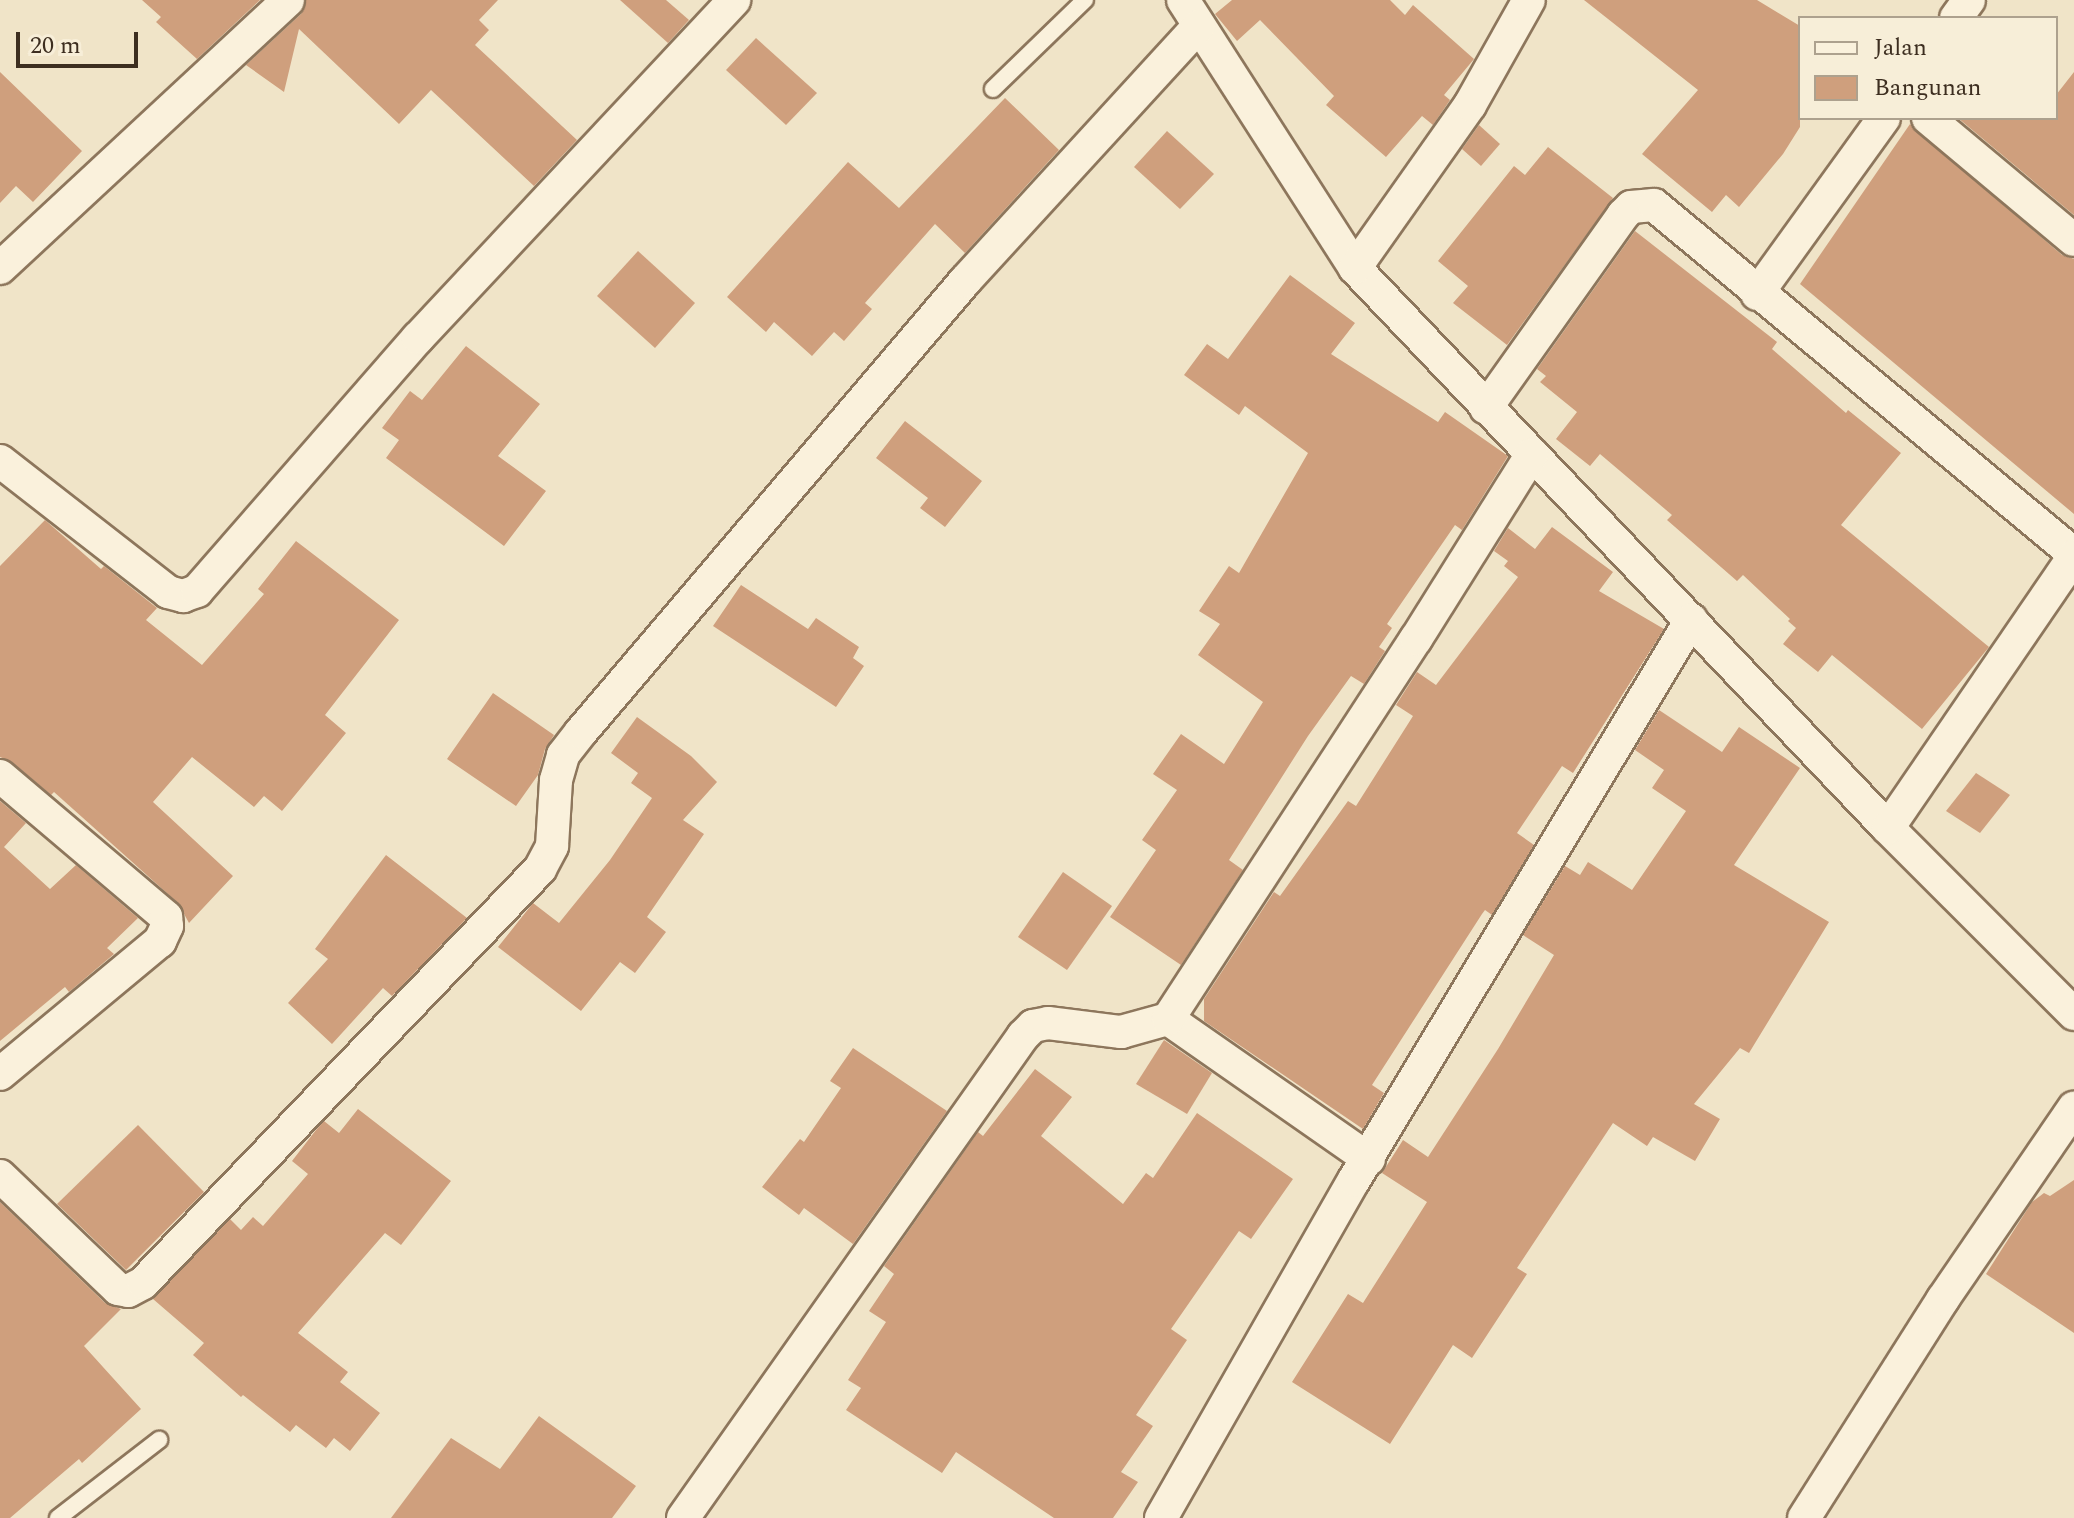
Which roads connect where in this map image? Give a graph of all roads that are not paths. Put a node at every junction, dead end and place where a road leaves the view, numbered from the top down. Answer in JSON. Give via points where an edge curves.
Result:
{"nodes":[{"id":1,"x":288,"y":0,"type":"edge"},
{"id":2,"x":734,"y":0,"type":"edge"},
{"id":3,"x":1085,"y":0,"type":"edge"},
{"id":4,"x":1529,"y":0,"type":"edge"},
{"id":5,"x":1191,"y":13,"type":"edge"},
{"id":6,"x":993,"y":89,"type":"dead end"},
{"id":7,"x":1883,"y":120,"type":"edge"},
{"id":8,"x":1930,"y":120,"type":"edge"},
{"id":9,"x":2074,"y":240,"type":"edge"},
{"id":10,"x":0,"y":268,"type":"edge"},
{"id":11,"x":1355,"y":268,"type":"junction"},
{"id":12,"x":1757,"y":294,"type":"junction"},
{"id":13,"x":1486,"y":408,"type":"junction"},
{"id":14,"x":1532,"y":454,"type":"junction"},
{"id":15,"x":0,"y":461,"type":"edge"},
{"id":16,"x":2074,"y":555,"type":"edge"},
{"id":17,"x":1691,"y":620,"type":"junction"},
{"id":18,"x":0,"y":776,"type":"edge"},
{"id":19,"x":1888,"y":828,"type":"junction"},
{"id":20,"x":2074,"y":1014,"type":"edge"},
{"id":21,"x":1168,"y":1019,"type":"junction"},
{"id":22,"x":0,"y":1074,"type":"edge"},
{"id":23,"x":2074,"y":1108,"type":"edge"},
{"id":24,"x":1369,"y":1159,"type":"junction"},
{"id":25,"x":0,"y":1176,"type":"edge"},
{"id":26,"x":159,"y":1440,"type":"dead end"},
{"id":27,"x":58,"y":1518,"type":"edge"},
{"id":28,"x":683,"y":1518,"type":"edge"},
{"id":29,"x":1161,"y":1518,"type":"edge"},
{"id":30,"x":1804,"y":1518,"type":"edge"}],
"edges":[{"from":1,"to":10,"type":"street"},
{"from":2,"to":15,"type":"street","via":[[418,338],[197,591],[183,596],[168,592]]},
{"from":3,"to":6,"type":"lane"},
{"from":4,"to":11,"type":"street","via":[[1470,105]]},
{"from":5,"to":11,"type":"street"},
{"from":5,"to":25,"type":"street","via":[[563,755],[552,846],[540,869],[143,1283],[128,1291],[118,1289]]},
{"from":7,"to":12,"type":"street"},
{"from":8,"to":9,"type":"street"},
{"from":11,"to":13,"type":"street"},
{"from":12,"to":13,"type":"street","via":[[1654,205],[1631,207]]},
{"from":12,"to":16,"type":"street"},
{"from":13,"to":14,"type":"street"},
{"from":14,"to":17,"type":"street"},
{"from":14,"to":21,"type":"street"},
{"from":16,"to":19,"type":"street"},
{"from":17,"to":19,"type":"street"},
{"from":17,"to":24,"type":"street"},
{"from":18,"to":22,"type":"street","via":[[166,917],[167,926],[160,941]]},
{"from":19,"to":20,"type":"street"},
{"from":21,"to":24,"type":"street"},
{"from":21,"to":28,"type":"street","via":[[1121,1032],[1048,1023],[1033,1026],[1023,1036]]},
{"from":23,"to":30,"type":"street","via":[[1943,1299]]},
{"from":24,"to":29,"type":"street"},
{"from":26,"to":27,"type":"lane"}]}
